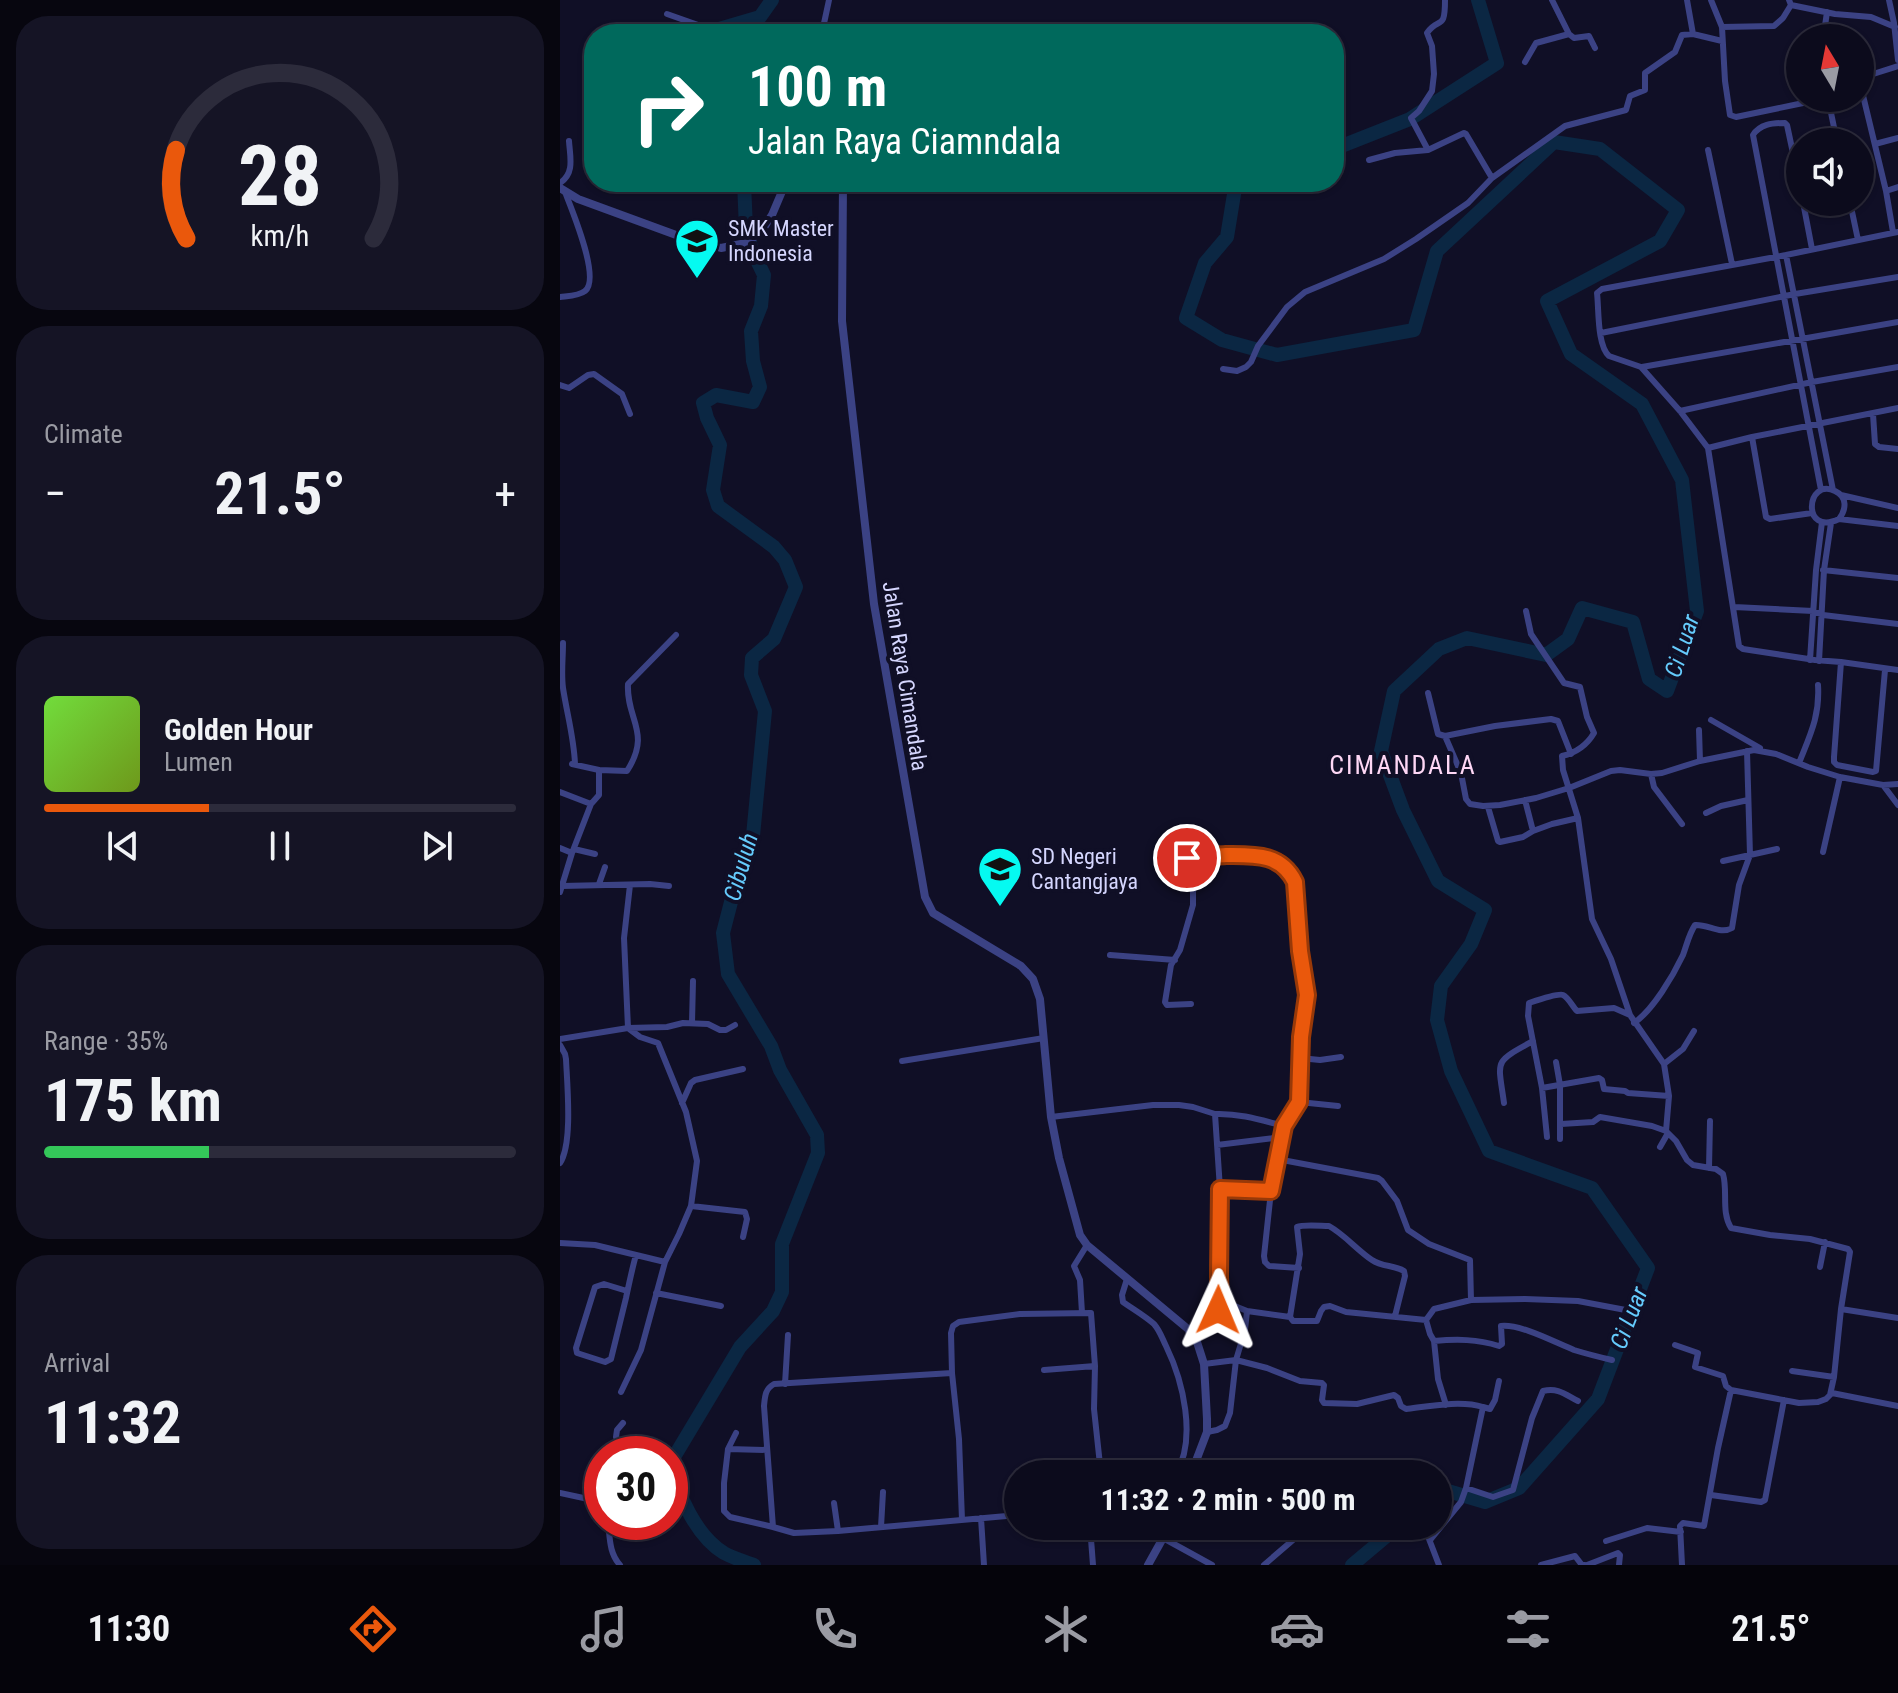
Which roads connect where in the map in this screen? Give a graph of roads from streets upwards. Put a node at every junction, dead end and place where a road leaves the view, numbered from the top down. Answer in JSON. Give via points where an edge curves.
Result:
{"nodes":[{"id":1,"x":829,"y":0,"type":"edge"},
{"id":2,"x":1445,"y":0,"type":"edge"},
{"id":3,"x":1552,"y":0,"type":"edge"},
{"id":4,"x":1687,"y":0,"type":"edge"},
{"id":5,"x":1711,"y":0,"type":"edge"},
{"id":6,"x":1889,"y":0,"type":"edge"},
{"id":7,"x":1790,"y":3,"type":"edge"},
{"id":8,"x":1827,"y":12,"type":"junction"},
{"id":9,"x":667,"y":14,"type":"dead end"},
{"id":10,"x":695,"y":24,"type":"edge"},
{"id":11,"x":821,"y":24,"type":"edge"},
{"id":12,"x":1825,"y":24,"type":"edge"},
{"id":13,"x":1896,"y":24,"type":"edge"},
{"id":14,"x":1722,"y":27,"type":"junction"},
{"id":15,"x":1569,"y":34,"type":"junction"},
{"id":16,"x":1693,"y":34,"type":"junction"},
{"id":17,"x":1722,"y":41,"type":"junction"},
{"id":18,"x":1595,"y":48,"type":"dead end"},
{"id":19,"x":1898,"y":60,"type":"edge"},
{"id":20,"x":1525,"y":62,"type":"dead end"},
{"id":21,"x":1898,"y":66,"type":"edge"},
{"id":22,"x":1874,"y":74,"type":"edge"},
{"id":23,"x":1786,"y":107,"type":"edge"},
{"id":24,"x":1867,"y":112,"type":"edge"},
{"id":25,"x":1788,"y":128,"type":"edge"},
{"id":26,"x":1898,"y":138,"type":"edge"},
{"id":27,"x":569,"y":141,"type":"dead end"},
{"id":28,"x":1875,"y":144,"type":"junction"},
{"id":29,"x":1427,"y":148,"type":"junction"},
{"id":30,"x":1708,"y":150,"type":"dead end"},
{"id":31,"x":1369,"y":160,"type":"dead end"},
{"id":32,"x":1492,"y":178,"type":"junction"},
{"id":33,"x":1898,"y":187,"type":"edge"},
{"id":34,"x":562,"y":188,"type":"edge"},
{"id":35,"x":1886,"y":191,"type":"junction"},
{"id":36,"x":782,"y":192,"type":"edge"},
{"id":37,"x":843,"y":192,"type":"edge"},
{"id":38,"x":1806,"y":216,"type":"edge"},
{"id":39,"x":1853,"y":216,"type":"edge"},
{"id":40,"x":1896,"y":232,"type":"edge"},
{"id":41,"x":1858,"y":240,"type":"junction"},
{"id":42,"x":1812,"y":249,"type":"junction"},
{"id":43,"x":1786,"y":255,"type":"junction"},
{"id":44,"x":1776,"y":256,"type":"junction"},
{"id":45,"x":1732,"y":264,"type":"junction"},
{"id":46,"x":1898,"y":277,"type":"edge"},
{"id":47,"x":1795,"y":294,"type":"junction"},
{"id":48,"x":1784,"y":296,"type":"junction"},
{"id":49,"x":560,"y":297,"type":"edge"},
{"id":50,"x":1898,"y":322,"type":"edge"},
{"id":51,"x":1601,"y":333,"type":"junction"},
{"id":52,"x":1803,"y":338,"type":"junction"},
{"id":53,"x":1793,"y":339,"type":"junction"},
{"id":54,"x":1641,"y":367,"type":"junction"},
{"id":55,"x":1898,"y":367,"type":"edge"},
{"id":56,"x":1223,"y":369,"type":"dead end"},
{"id":57,"x":1812,"y":382,"type":"junction"},
{"id":58,"x":1802,"y":384,"type":"junction"},
{"id":59,"x":560,"y":385,"type":"edge"},
{"id":60,"x":1898,"y":408,"type":"edge"},
{"id":61,"x":1680,"y":411,"type":"junction"},
{"id":62,"x":630,"y":414,"type":"dead end"},
{"id":63,"x":1873,"y":414,"type":"junction"},
{"id":64,"x":1819,"y":423,"type":"junction"},
{"id":65,"x":1810,"y":425,"type":"junction"},
{"id":66,"x":1752,"y":437,"type":"junction"},
{"id":67,"x":1708,"y":448,"type":"junction"},
{"id":68,"x":1898,"y":449,"type":"edge"},
{"id":69,"x":1821,"y":490,"type":"junction"},
{"id":70,"x":1833,"y":490,"type":"junction"},
{"id":71,"x":1841,"y":495,"type":"junction"},
{"id":72,"x":1898,"y":508,"type":"edge"},
{"id":73,"x":1812,"y":513,"type":"junction"},
{"id":74,"x":1839,"y":519,"type":"junction"},
{"id":75,"x":1822,"y":522,"type":"junction"},
{"id":76,"x":1831,"y":523,"type":"junction"},
{"id":77,"x":1898,"y":526,"type":"edge"},
{"id":78,"x":1816,"y":570,"type":"junction"},
{"id":79,"x":1824,"y":570,"type":"junction"},
{"id":80,"x":1898,"y":578,"type":"edge"},
{"id":81,"x":1734,"y":607,"type":"junction"},
{"id":82,"x":1526,"y":611,"type":"dead end"},
{"id":83,"x":1813,"y":611,"type":"junction"},
{"id":84,"x":1823,"y":615,"type":"junction"},
{"id":85,"x":1898,"y":624,"type":"edge"},
{"id":86,"x":676,"y":635,"type":"dead end"},
{"id":87,"x":563,"y":643,"type":"dead end"},
{"id":88,"x":1810,"y":660,"type":"junction"},
{"id":89,"x":1819,"y":661,"type":"junction"},
{"id":90,"x":1841,"y":662,"type":"junction"},
{"id":91,"x":1885,"y":670,"type":"junction"},
{"id":92,"x":1898,"y":670,"type":"edge"},
{"id":93,"x":1818,"y":685,"type":"dead end"},
{"id":94,"x":1428,"y":693,"type":"dead end"},
{"id":95,"x":1711,"y":720,"type":"dead end"},
{"id":96,"x":1699,"y":730,"type":"dead end"},
{"id":97,"x":1445,"y":736,"type":"junction"},
{"id":98,"x":1747,"y":751,"type":"junction"},
{"id":99,"x":1764,"y":751,"type":"junction"},
{"id":100,"x":1571,"y":754,"type":"junction"},
{"id":101,"x":1700,"y":761,"type":"junction"},
{"id":102,"x":1799,"y":763,"type":"junction"},
{"id":103,"x":599,"y":770,"type":"junction"},
{"id":104,"x":1651,"y":774,"type":"junction"},
{"id":105,"x":1840,"y":777,"type":"junction"},
{"id":106,"x":1898,"y":784,"type":"edge"},
{"id":107,"x":1883,"y":785,"type":"junction"},
{"id":108,"x":1569,"y":788,"type":"junction"},
{"id":109,"x":560,"y":792,"type":"edge"},
{"id":110,"x":1525,"y":800,"type":"junction"},
{"id":111,"x":1748,"y":800,"type":"junction"},
{"id":112,"x":591,"y":804,"type":"junction"},
{"id":113,"x":1898,"y":805,"type":"edge"},
{"id":114,"x":1488,"y":807,"type":"junction"},
{"id":115,"x":1706,"y":813,"type":"dead end"},
{"id":116,"x":1578,"y":818,"type":"junction"},
{"id":117,"x":1682,"y":824,"type":"dead end"},
{"id":118,"x":1533,"y":831,"type":"junction"},
{"id":119,"x":560,"y":848,"type":"edge"},
{"id":120,"x":1777,"y":849,"type":"dead end"},
{"id":121,"x":573,"y":851,"type":"junction"},
{"id":122,"x":1823,"y":852,"type":"dead end"},
{"id":123,"x":595,"y":854,"type":"dead end"},
{"id":124,"x":1750,"y":855,"type":"junction"},
{"id":125,"x":1723,"y":861,"type":"dead end"},
{"id":126,"x":605,"y":867,"type":"dead end"},
{"id":127,"x":599,"y":884,"type":"junction"},
{"id":128,"x":630,"y":885,"type":"junction"},
{"id":129,"x":669,"y":886,"type":"dead end"},
{"id":130,"x":561,"y":889,"type":"edge"},
{"id":131,"x":1110,"y":955,"type":"dead end"},
{"id":132,"x":1175,"y":960,"type":"junction"},
{"id":133,"x":693,"y":981,"type":"dead end"},
{"id":134,"x":1191,"y":1004,"type":"dead end"},
{"id":135,"x":1630,"y":1015,"type":"junction"},
{"id":136,"x":692,"y":1023,"type":"junction"},
{"id":137,"x":1634,"y":1023,"type":"junction"},
{"id":138,"x":735,"y":1025,"type":"dead end"},
{"id":139,"x":628,"y":1028,"type":"junction"},
{"id":140,"x":1694,"y":1031,"type":"dead end"},
{"id":141,"x":1044,"y":1038,"type":"junction"},
{"id":142,"x":1533,"y":1041,"type":"junction"},
{"id":143,"x":560,"y":1042,"type":"edge"},
{"id":144,"x":1341,"y":1057,"type":"dead end"},
{"id":145,"x":1300,"y":1058,"type":"junction"},
{"id":146,"x":902,"y":1061,"type":"dead end"},
{"id":147,"x":1556,"y":1062,"type":"dead end"},
{"id":148,"x":1664,"y":1064,"type":"junction"},
{"id":149,"x":743,"y":1069,"type":"dead end"},
{"id":150,"x":1560,"y":1085,"type":"junction"},
{"id":151,"x":1542,"y":1088,"type":"junction"},
{"id":152,"x":1669,"y":1096,"type":"junction"},
{"id":153,"x":1299,"y":1102,"type":"junction"},
{"id":154,"x":682,"y":1103,"type":"junction"},
{"id":155,"x":1504,"y":1103,"type":"dead end"},
{"id":156,"x":1338,"y":1106,"type":"dead end"},
{"id":157,"x":1215,"y":1114,"type":"junction"},
{"id":158,"x":1051,"y":1117,"type":"junction"},
{"id":159,"x":1710,"y":1121,"type":"dead end"},
{"id":160,"x":1561,"y":1124,"type":"junction"},
{"id":161,"x":1284,"y":1126,"type":"junction"},
{"id":162,"x":1667,"y":1132,"type":"junction"},
{"id":163,"x":1282,"y":1137,"type":"junction"},
{"id":164,"x":1547,"y":1137,"type":"dead end"},
{"id":165,"x":1560,"y":1139,"type":"dead end"},
{"id":166,"x":1217,"y":1145,"type":"junction"},
{"id":167,"x":1660,"y":1147,"type":"dead end"},
{"id":168,"x":1277,"y":1159,"type":"junction"},
{"id":169,"x":560,"y":1163,"type":"edge"},
{"id":170,"x":1709,"y":1168,"type":"junction"},
{"id":171,"x":1220,"y":1189,"type":"junction"},
{"id":172,"x":1271,"y":1191,"type":"junction"},
{"id":173,"x":691,"y":1206,"type":"junction"},
{"id":174,"x":743,"y":1237,"type":"dead end"},
{"id":175,"x":1825,"y":1242,"type":"junction"},
{"id":176,"x":560,"y":1243,"type":"edge"},
{"id":177,"x":1087,"y":1245,"type":"junction"},
{"id":178,"x":636,"y":1255,"type":"junction"},
{"id":179,"x":665,"y":1262,"type":"junction"},
{"id":180,"x":1820,"y":1267,"type":"dead end"},
{"id":181,"x":1299,"y":1268,"type":"junction"},
{"id":182,"x":1127,"y":1279,"type":"junction"},
{"id":183,"x":627,"y":1291,"type":"junction"},
{"id":184,"x":656,"y":1293,"type":"junction"},
{"id":185,"x":1220,"y":1300,"type":"junction"},
{"id":186,"x":1471,"y":1300,"type":"junction"},
{"id":187,"x":721,"y":1306,"type":"dead end"},
{"id":188,"x":1841,"y":1309,"type":"junction"},
{"id":189,"x":1247,"y":1311,"type":"junction"},
{"id":190,"x":1631,"y":1311,"type":"dead end"},
{"id":191,"x":1082,"y":1313,"type":"junction"},
{"id":192,"x":1395,"y":1316,"type":"junction"},
{"id":193,"x":1290,"y":1317,"type":"junction"},
{"id":194,"x":1898,"y":1318,"type":"edge"},
{"id":195,"x":1426,"y":1320,"type":"junction"},
{"id":196,"x":1188,"y":1329,"type":"junction"},
{"id":197,"x":788,"y":1335,"type":"dead end"},
{"id":198,"x":1434,"y":1341,"type":"junction"},
{"id":199,"x":1675,"y":1345,"type":"dead end"},
{"id":200,"x":1236,"y":1360,"type":"junction"},
{"id":201,"x":1612,"y":1360,"type":"dead end"},
{"id":202,"x":1204,"y":1364,"type":"junction"},
{"id":203,"x":1095,"y":1366,"type":"junction"},
{"id":204,"x":1044,"y":1370,"type":"dead end"},
{"id":205,"x":1792,"y":1371,"type":"dead end"},
{"id":206,"x":952,"y":1373,"type":"junction"},
{"id":207,"x":1834,"y":1377,"type":"junction"},
{"id":208,"x":1499,"y":1381,"type":"dead end"},
{"id":209,"x":785,"y":1384,"type":"junction"},
{"id":210,"x":1731,"y":1390,"type":"junction"},
{"id":211,"x":621,"y":1392,"type":"dead end"},
{"id":212,"x":1832,"y":1393,"type":"junction"},
{"id":213,"x":1784,"y":1400,"type":"junction"},
{"id":214,"x":1578,"y":1401,"type":"dead end"},
{"id":215,"x":1446,"y":1405,"type":"junction"},
{"id":216,"x":1898,"y":1406,"type":"edge"},
{"id":217,"x":1483,"y":1407,"type":"junction"},
{"id":218,"x":623,"y":1423,"type":"dead end"},
{"id":219,"x":1207,"y":1432,"type":"junction"},
{"id":220,"x":736,"y":1433,"type":"dead end"},
{"id":221,"x":616,"y":1436,"type":"edge"},
{"id":222,"x":728,"y":1449,"type":"junction"},
{"id":223,"x":767,"y":1450,"type":"junction"},
{"id":224,"x":1099,"y":1460,"type":"edge"},
{"id":225,"x":1182,"y":1460,"type":"edge"},
{"id":226,"x":1197,"y":1460,"type":"edge"},
{"id":227,"x":883,"y":1492,"type":"dead end"},
{"id":228,"x":560,"y":1493,"type":"edge"},
{"id":229,"x":1464,"y":1495,"type":"junction"},
{"id":230,"x":1711,"y":1495,"type":"junction"},
{"id":231,"x":584,"y":1498,"type":"edge"},
{"id":232,"x":834,"y":1503,"type":"dead end"},
{"id":233,"x":1452,"y":1511,"type":"edge"},
{"id":234,"x":1004,"y":1516,"type":"edge"},
{"id":235,"x":981,"y":1518,"type":"junction"},
{"id":236,"x":962,"y":1520,"type":"junction"},
{"id":237,"x":773,"y":1527,"type":"junction"},
{"id":238,"x":881,"y":1527,"type":"junction"},
{"id":239,"x":838,"y":1531,"type":"junction"},
{"id":240,"x":1681,"y":1532,"type":"junction"},
{"id":241,"x":610,"y":1540,"type":"edge"},
{"id":242,"x":1091,"y":1540,"type":"edge"},
{"id":243,"x":1162,"y":1540,"type":"edge"},
{"id":244,"x":1167,"y":1540,"type":"edge"},
{"id":245,"x":1289,"y":1540,"type":"edge"},
{"id":246,"x":1430,"y":1540,"type":"edge"},
{"id":247,"x":1606,"y":1541,"type":"dead end"},
{"id":248,"x":620,"y":1565,"type":"edge"},
{"id":249,"x":984,"y":1565,"type":"edge"},
{"id":250,"x":1093,"y":1565,"type":"edge"},
{"id":251,"x":1148,"y":1565,"type":"edge"},
{"id":252,"x":1212,"y":1565,"type":"edge"},
{"id":253,"x":1264,"y":1565,"type":"edge"},
{"id":254,"x":1439,"y":1565,"type":"edge"},
{"id":255,"x":1541,"y":1565,"type":"edge"},
{"id":256,"x":1586,"y":1565,"type":"edge"},
{"id":257,"x":1619,"y":1565,"type":"edge"},
{"id":258,"x":1682,"y":1565,"type":"edge"}],
"edges":[{"from":1,"to":11,"type":"street"},
{"from":2,"to":29,"type":"street","via":[[1445,17],[1427,33],[1432,91],[1411,118]]},
{"from":3,"to":15,"type":"street"},
{"from":4,"to":16,"type":"street"},
{"from":5,"to":14,"type":"street"},
{"from":6,"to":13,"type":"street"},
{"from":7,"to":8,"type":"street"},
{"from":7,"to":14,"type":"street","via":[[1774,26]]},
{"from":8,"to":12,"type":"street"},
{"from":8,"to":13,"type":"street"},
{"from":9,"to":10,"type":"street"},
{"from":13,"to":19,"type":"street"},
{"from":14,"to":17,"type":"street"},
{"from":15,"to":18,"type":"street","via":[[1589,36]]},
{"from":15,"to":20,"type":"street","via":[[1536,43]]},
{"from":16,"to":17,"type":"street"},
{"from":16,"to":32,"type":"street","via":[[1681,36],[1675,52],[1647,70],[1645,90],[1630,96],[1626,110],[1565,126]]},
{"from":17,"to":23,"type":"street","via":[[1732,116]]},
{"from":21,"to":22,"type":"street"},
{"from":24,"to":28,"type":"street"},
{"from":25,"to":44,"type":"street","via":[[1785,123],[1770,123],[1753,135]]},
{"from":26,"to":28,"type":"street"},
{"from":27,"to":34,"type":"street","via":[[570,172]]},
{"from":28,"to":35,"type":"street"},
{"from":29,"to":31,"type":"street"},
{"from":29,"to":32,"type":"street","via":[[1465,133]]},
{"from":30,"to":45,"type":"street"},
{"from":32,"to":56,"type":"street","via":[[1468,203],[1384,259],[1299,296],[1251,362],[1241,370]]},
{"from":33,"to":35,"type":"street"},
{"from":34,"to":36,"type":"street","via":[[578,199],[721,248],[755,238],[766,227]]},
{"from":34,"to":49,"type":"street","via":[[583,243],[590,282],[582,293]]},
{"from":35,"to":40,"type":"street"},
{"from":37,"to":141,"type":"street","name":"Jalan Raya Cimandala","via":[[842,321],[873,592],[922,886],[933,913],[1028,972],[1040,999]]},
{"from":38,"to":42,"type":"street"},
{"from":39,"to":41,"type":"street"},
{"from":40,"to":41,"type":"street"},
{"from":41,"to":42,"type":"street"},
{"from":42,"to":43,"type":"street"},
{"from":43,"to":44,"type":"street"},
{"from":43,"to":47,"type":"street"},
{"from":44,"to":45,"type":"street"},
{"from":44,"to":48,"type":"street"},
{"from":45,"to":51,"type":"street","via":[[1600,289]]},
{"from":46,"to":47,"type":"street"},
{"from":47,"to":48,"type":"street"},
{"from":47,"to":52,"type":"street"},
{"from":48,"to":51,"type":"street"},
{"from":48,"to":53,"type":"street"},
{"from":50,"to":52,"type":"street"},
{"from":51,"to":54,"type":"street","via":[[1606,355]]},
{"from":52,"to":53,"type":"street"},
{"from":52,"to":57,"type":"street"},
{"from":53,"to":54,"type":"street"},
{"from":53,"to":58,"type":"street"},
{"from":54,"to":61,"type":"street"},
{"from":55,"to":57,"type":"street"},
{"from":57,"to":58,"type":"street"},
{"from":57,"to":64,"type":"street"},
{"from":58,"to":61,"type":"street"},
{"from":58,"to":65,"type":"street"},
{"from":59,"to":62,"type":"street","via":[[569,388],[588,375],[598,375],[622,394]]},
{"from":60,"to":63,"type":"street"},
{"from":61,"to":67,"type":"street"},
{"from":63,"to":64,"type":"street"},
{"from":63,"to":68,"type":"street","via":[[1875,444]]},
{"from":64,"to":65,"type":"street"},
{"from":64,"to":70,"type":"street"},
{"from":65,"to":66,"type":"street"},
{"from":65,"to":69,"type":"street"},
{"from":66,"to":67,"type":"street"},
{"from":66,"to":73,"type":"street","via":[[1766,517]]},
{"from":67,"to":81,"type":"street"},
{"from":69,"to":70,"type":"street"},
{"from":69,"to":73,"type":"street","via":[[1814,496]]},
{"from":70,"to":71,"type":"street"},
{"from":71,"to":72,"type":"street"},
{"from":71,"to":74,"type":"street","via":[[1845,503]]},
{"from":73,"to":75,"type":"street"},
{"from":74,"to":76,"type":"street"},
{"from":74,"to":77,"type":"street"},
{"from":75,"to":76,"type":"street"},
{"from":75,"to":78,"type":"street"},
{"from":76,"to":79,"type":"street"},
{"from":78,"to":79,"type":"street"},
{"from":78,"to":83,"type":"street"},
{"from":79,"to":80,"type":"street"},
{"from":79,"to":84,"type":"street"},
{"from":81,"to":83,"type":"street"},
{"from":81,"to":88,"type":"street","via":[[1743,649]]},
{"from":82,"to":100,"type":"street","via":[[1529,631],[1564,683],[1580,687],[1594,733]]},
{"from":83,"to":84,"type":"street"},
{"from":83,"to":88,"type":"street"},
{"from":84,"to":85,"type":"street"},
{"from":84,"to":89,"type":"street"},
{"from":86,"to":103,"type":"street","via":[[627,686],[639,738],[629,769]]},
{"from":87,"to":103,"type":"street","via":[[573,764]]},
{"from":88,"to":89,"type":"street"},
{"from":89,"to":90,"type":"street"},
{"from":90,"to":91,"type":"street"},
{"from":90,"to":91,"type":"street","via":[[1834,762],[1873,772]]},
{"from":91,"to":92,"type":"street"},
{"from":93,"to":102,"type":"street","via":[[1814,726]]},
{"from":94,"to":97,"type":"street","via":[[1438,734]]},
{"from":95,"to":99,"type":"street"},
{"from":96,"to":101,"type":"street"},
{"from":97,"to":100,"type":"street","via":[[1551,719],[1558,721]]},
{"from":97,"to":114,"type":"street","via":[[1466,799]]},
{"from":98,"to":99,"type":"street"},
{"from":98,"to":101,"type":"street"},
{"from":98,"to":111,"type":"street"},
{"from":99,"to":102,"type":"street"},
{"from":100,"to":108,"type":"street","via":[[1561,757]]},
{"from":101,"to":104,"type":"street"},
{"from":102,"to":105,"type":"street"},
{"from":103,"to":112,"type":"street","via":[[600,791]]},
{"from":104,"to":108,"type":"street","via":[[1611,771]]},
{"from":104,"to":117,"type":"street","via":[[1654,787]]},
{"from":105,"to":107,"type":"street"},
{"from":105,"to":122,"type":"street"},
{"from":106,"to":107,"type":"street"},
{"from":107,"to":113,"type":"street"},
{"from":108,"to":110,"type":"street"},
{"from":108,"to":116,"type":"street"},
{"from":109,"to":112,"type":"street"},
{"from":110,"to":114,"type":"street"},
{"from":110,"to":118,"type":"street"},
{"from":111,"to":115,"type":"street"},
{"from":111,"to":124,"type":"street"},
{"from":112,"to":121,"type":"street"},
{"from":114,"to":118,"type":"street","via":[[1499,842]]},
{"from":116,"to":118,"type":"street"},
{"from":116,"to":135,"type":"street","via":[[1592,919]]},
{"from":119,"to":121,"type":"street"},
{"from":120,"to":124,"type":"street"},
{"from":121,"to":123,"type":"street"},
{"from":121,"to":130,"type":"street"},
{"from":124,"to":125,"type":"street"},
{"from":124,"to":137,"type":"street","via":[[1732,928],[1695,925],[1665,986]]},
{"from":126,"to":127,"type":"street"},
{"from":127,"to":128,"type":"street"},
{"from":127,"to":130,"type":"street"},
{"from":128,"to":129,"type":"street"},
{"from":128,"to":139,"type":"street","via":[[624,938]]},
{"from":131,"to":132,"type":"street"},
{"from":132,"to":134,"type":"street","via":[[1165,1004]]},
{"from":132,"to":145,"type":"street","via":[[1193,905],[1187,858],[1254,854],[1284,866],[1295,882],[1307,985]]},
{"from":133,"to":136,"type":"street"},
{"from":135,"to":137,"type":"street"},
{"from":135,"to":142,"type":"street","via":[[1614,1008],[1577,1011],[1563,995],[1532,1001],[1528,1016]]},
{"from":136,"to":138,"type":"street","via":[[720,1030]]},
{"from":136,"to":139,"type":"street"},
{"from":137,"to":148,"type":"street"},
{"from":139,"to":143,"type":"street"},
{"from":139,"to":154,"type":"street","via":[[658,1043]]},
{"from":140,"to":148,"type":"street"},
{"from":141,"to":146,"type":"street"},
{"from":141,"to":158,"type":"street","name":"Jalan Raya Cimandala"},
{"from":142,"to":151,"type":"street"},
{"from":142,"to":155,"type":"street","via":[[1501,1063]]},
{"from":143,"to":169,"type":"street","via":[[567,1102]]},
{"from":144,"to":145,"type":"street"},
{"from":145,"to":153,"type":"street"},
{"from":147,"to":150,"type":"street"},
{"from":148,"to":152,"type":"street"},
{"from":149,"to":154,"type":"street","via":[[695,1080]]},
{"from":150,"to":151,"type":"street"},
{"from":150,"to":152,"type":"street","via":[[1599,1078],[1604,1089]]},
{"from":150,"to":160,"type":"street"},
{"from":151,"to":164,"type":"street"},
{"from":152,"to":162,"type":"street"},
{"from":153,"to":156,"type":"street"},
{"from":153,"to":161,"type":"street"},
{"from":154,"to":173,"type":"street","via":[[697,1161]]},
{"from":157,"to":158,"type":"street","via":[[1153,1105]]},
{"from":157,"to":161,"type":"street"},
{"from":157,"to":166,"type":"street"},
{"from":158,"to":177,"type":"street","name":"Jalan Raya Cimandala","via":[[1073,1217]]},
{"from":159,"to":170,"type":"street"},
{"from":160,"to":162,"type":"street","via":[[1600,1117]]},
{"from":160,"to":165,"type":"street"},
{"from":161,"to":163,"type":"street"},
{"from":162,"to":167,"type":"street"},
{"from":162,"to":170,"type":"street","via":[[1687,1160]]},
{"from":163,"to":166,"type":"street"},
{"from":163,"to":168,"type":"street"},
{"from":166,"to":171,"type":"street"},
{"from":168,"to":172,"type":"street"},
{"from":168,"to":186,"type":"street","via":[[1378,1178],[1397,1201],[1408,1230],[1470,1260]]},
{"from":170,"to":175,"type":"street","via":[[1725,1178],[1731,1228]]},
{"from":171,"to":172,"type":"street"},
{"from":171,"to":185,"type":"street"},
{"from":172,"to":181,"type":"street","via":[[1265,1262]]},
{"from":173,"to":174,"type":"street","via":[[745,1212]]},
{"from":173,"to":179,"type":"street"},
{"from":175,"to":180,"type":"street"},
{"from":175,"to":188,"type":"street","via":[[1850,1252]]},
{"from":176,"to":178,"type":"street"},
{"from":177,"to":182,"type":"street","name":"Jalan Raya Cimandala"},
{"from":177,"to":191,"type":"street","via":[[1074,1266]]},
{"from":178,"to":179,"type":"street"},
{"from":178,"to":183,"type":"street"},
{"from":179,"to":184,"type":"street"},
{"from":181,"to":192,"type":"street","via":[[1297,1227],[1329,1226],[1371,1260],[1404,1271]]},
{"from":181,"to":193,"type":"street"},
{"from":182,"to":196,"type":"street","name":"Jalan Raya Cimandala"},
{"from":182,"to":225,"type":"street","via":[[1123,1302],[1161,1333],[1174,1361],[1185,1408]]},
{"from":183,"to":183,"type":"street","via":[[611,1359],[577,1353],[595,1287],[604,1284]]},
{"from":184,"to":187,"type":"street"},
{"from":184,"to":211,"type":"street","via":[[641,1350]]},
{"from":185,"to":189,"type":"street"},
{"from":185,"to":196,"type":"street","via":[[1213,1316]]},
{"from":186,"to":190,"type":"street","via":[[1578,1301]]},
{"from":186,"to":195,"type":"street","via":[[1434,1309]]},
{"from":188,"to":194,"type":"street"},
{"from":188,"to":207,"type":"street"},
{"from":189,"to":193,"type":"street"},
{"from":189,"to":200,"type":"street"},
{"from":191,"to":203,"type":"street","via":[[1093,1317]]},
{"from":191,"to":206,"type":"street","via":[[959,1322],[951,1333]]},
{"from":192,"to":193,"type":"street","via":[[1330,1306],[1317,1321]]},
{"from":192,"to":195,"type":"street"},
{"from":195,"to":198,"type":"street"},
{"from":196,"to":202,"type":"street","name":"Jalan Raya Cimandala"},
{"from":197,"to":209,"type":"street"},
{"from":198,"to":201,"type":"street","via":[[1499,1346],[1504,1325]]},
{"from":198,"to":215,"type":"street"},
{"from":199,"to":210,"type":"street","via":[[1698,1353],[1695,1367],[1723,1376]]},
{"from":200,"to":202,"type":"street"},
{"from":200,"to":215,"type":"street","via":[[1322,1383],[1324,1403],[1357,1404],[1394,1395],[1406,1409]]},
{"from":200,"to":219,"type":"street","via":[[1225,1426]]},
{"from":202,"to":219,"type":"street","name":"Jalan Raya Cimandala"},
{"from":203,"to":204,"type":"street"},
{"from":203,"to":224,"type":"street"},
{"from":205,"to":207,"type":"street"},
{"from":206,"to":209,"type":"street"},
{"from":206,"to":236,"type":"street"},
{"from":207,"to":212,"type":"street"},
{"from":208,"to":217,"type":"street","via":[[1490,1409]]},
{"from":209,"to":223,"type":"street","via":[[774,1384],[765,1393]]},
{"from":210,"to":213,"type":"street"},
{"from":210,"to":230,"type":"street"},
{"from":212,"to":213,"type":"street","via":[[1818,1402]]},
{"from":212,"to":216,"type":"street"},
{"from":213,"to":230,"type":"street","via":[[1765,1500]]},
{"from":214,"to":229,"type":"street","via":[[1561,1391],[1543,1391],[1513,1490],[1493,1497]]},
{"from":215,"to":217,"type":"street"},
{"from":217,"to":229,"type":"street"},
{"from":218,"to":221,"type":"street"},
{"from":219,"to":226,"type":"street","name":"Jalan Raya Cimandala"},
{"from":220,"to":222,"type":"street"},
{"from":222,"to":223,"type":"street"},
{"from":222,"to":237,"type":"street","via":[[726,1515]]},
{"from":223,"to":237,"type":"street"},
{"from":227,"to":238,"type":"street"},
{"from":228,"to":231,"type":"street"},
{"from":229,"to":233,"type":"street"},
{"from":230,"to":240,"type":"street","via":[[1704,1526],[1683,1523]]},
{"from":232,"to":239,"type":"street"},
{"from":234,"to":235,"type":"street"},
{"from":235,"to":236,"type":"street"},
{"from":235,"to":249,"type":"street"},
{"from":236,"to":238,"type":"street"},
{"from":237,"to":239,"type":"street","via":[[794,1533]]},
{"from":238,"to":239,"type":"street"},
{"from":240,"to":247,"type":"street","via":[[1647,1528]]},
{"from":240,"to":258,"type":"street"},
{"from":241,"to":248,"type":"street"},
{"from":242,"to":250,"type":"street"},
{"from":243,"to":251,"type":"street"},
{"from":244,"to":252,"type":"street"},
{"from":245,"to":253,"type":"street"},
{"from":246,"to":254,"type":"street"},
{"from":255,"to":256,"type":"street","via":[[1575,1556]]},
{"from":256,"to":257,"type":"street","via":[[1618,1553]]}]}
